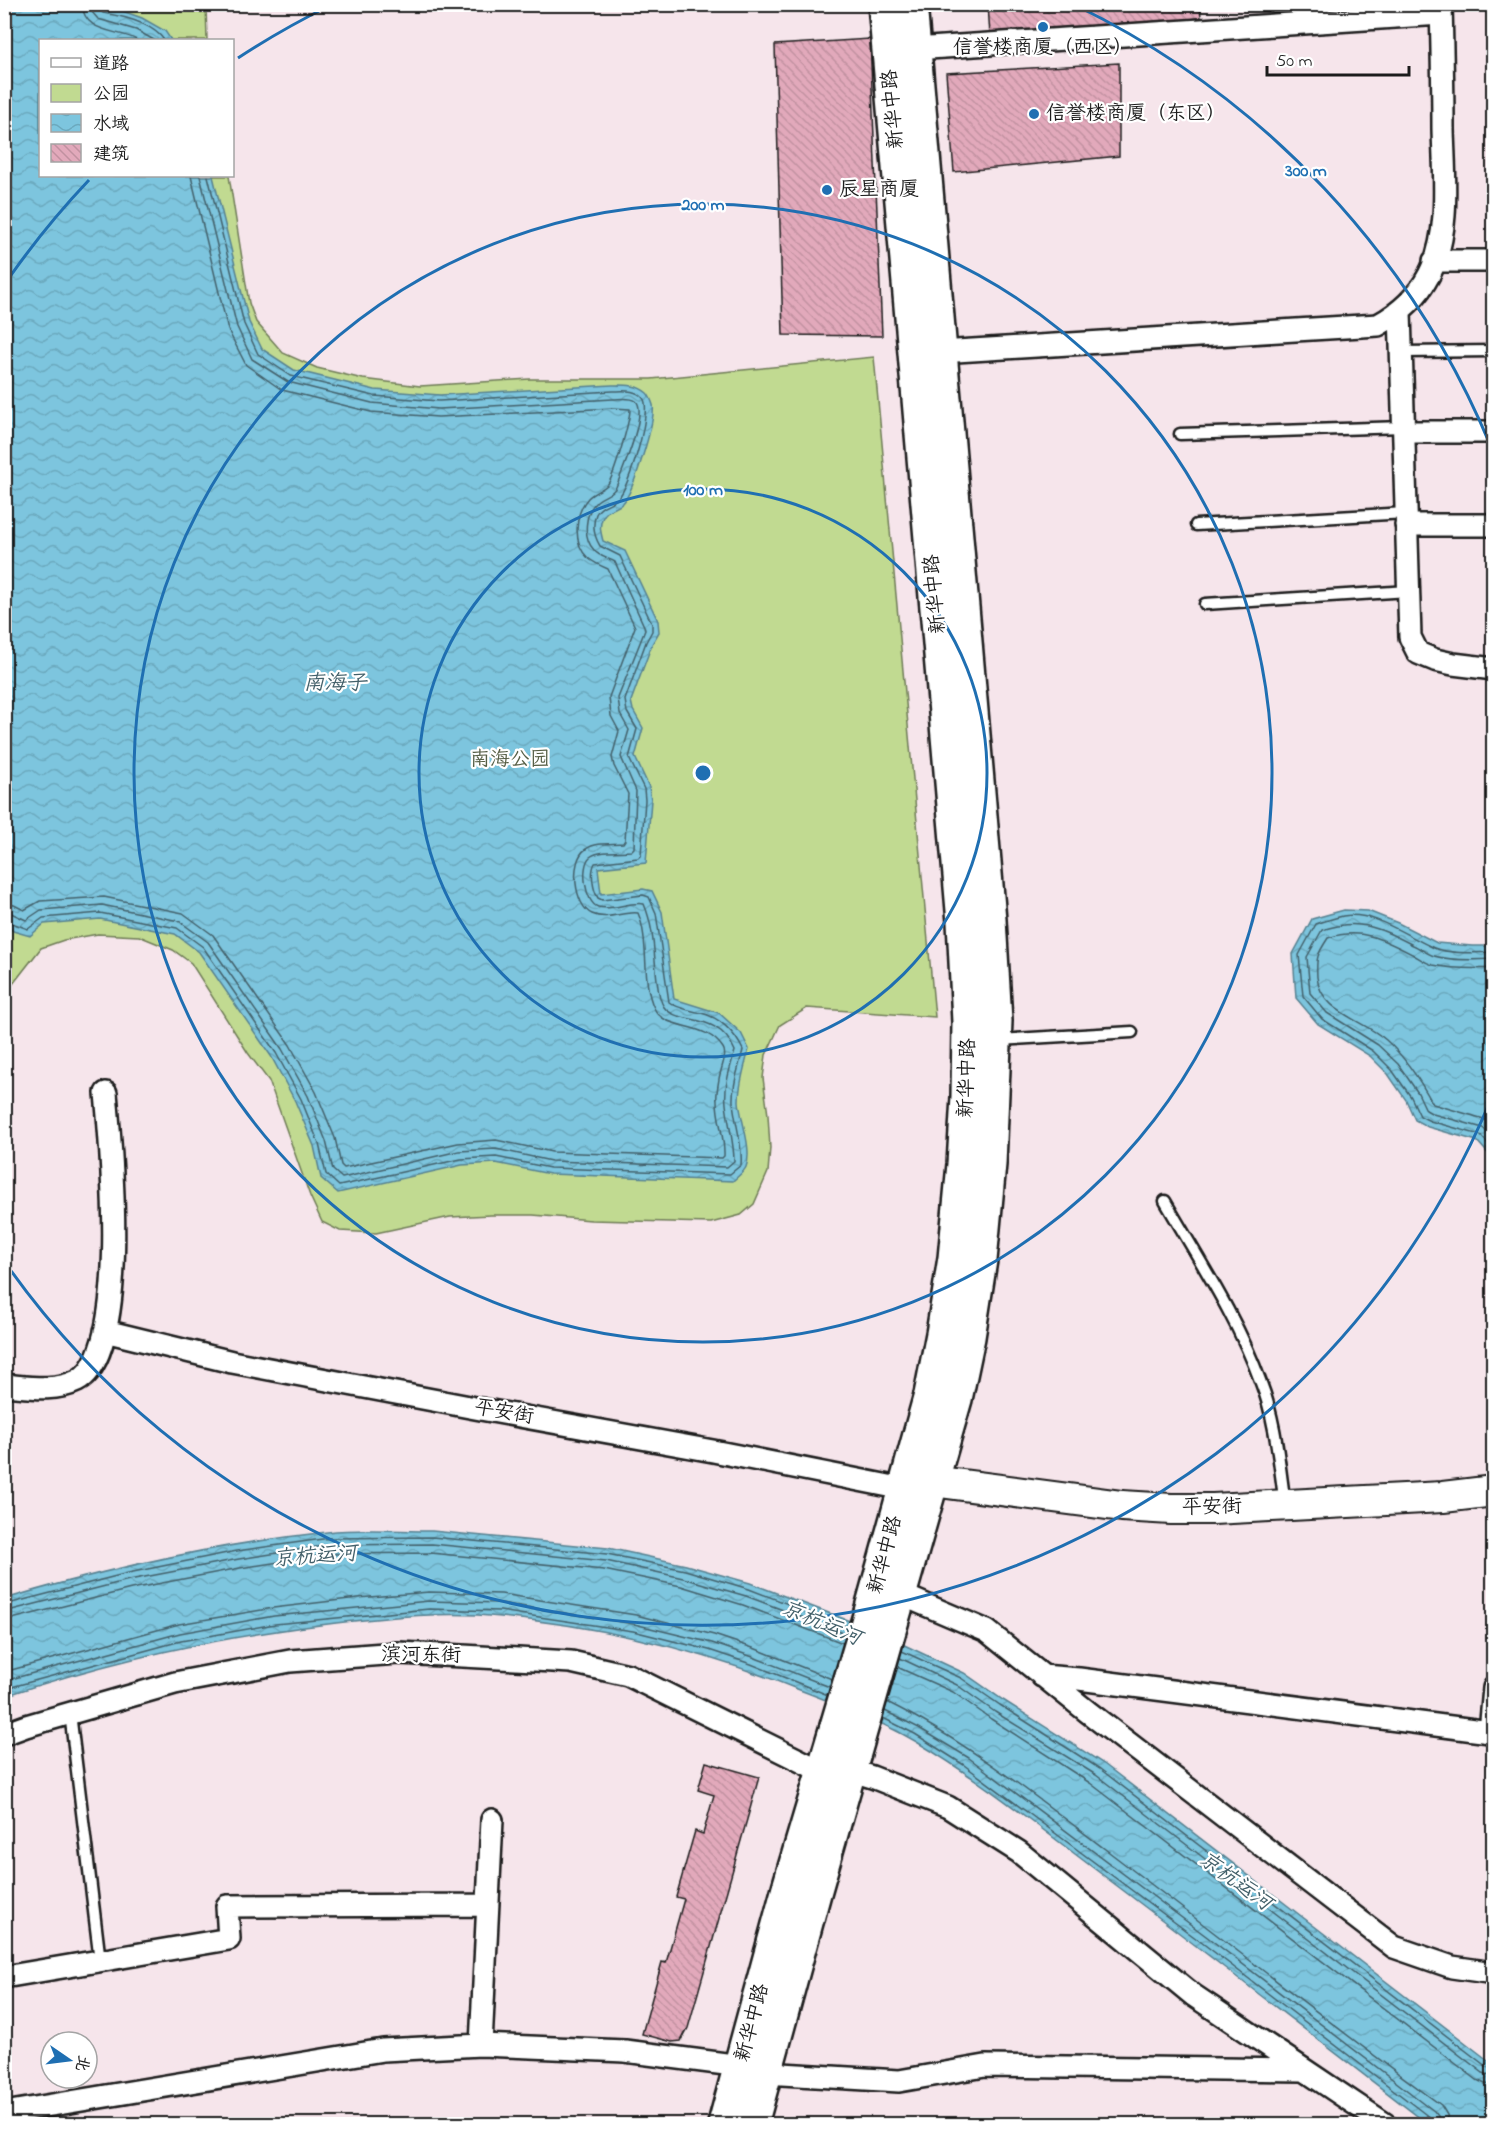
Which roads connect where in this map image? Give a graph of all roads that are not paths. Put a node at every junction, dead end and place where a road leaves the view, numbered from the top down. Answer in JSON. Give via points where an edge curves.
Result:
{"nodes":[{"id":1,"x":885,"y":4,"type":"edge"},
{"id":2,"x":910,"y":4,"type":"edge"},
{"id":3,"x":1441,"y":9,"type":"edge"},
{"id":4,"x":914,"y":50,"type":"junction"},
{"id":5,"x":1434,"y":261,"type":"junction"},
{"id":6,"x":1494,"y":261,"type":"edge"},
{"id":7,"x":1400,"y":312,"type":"junction"},
{"id":8,"x":1494,"y":351,"type":"edge"},
{"id":9,"x":940,"y":352,"type":"junction"},
{"id":10,"x":1401,"y":352,"type":"junction"},
{"id":11,"x":1403,"y":430,"type":"junction"},
{"id":12,"x":1494,"y":432,"type":"edge"},
{"id":13,"x":1180,"y":434,"type":"dead end"},
{"id":14,"x":1406,"y":519,"type":"junction"},
{"id":15,"x":1196,"y":525,"type":"dead end"},
{"id":16,"x":1494,"y":525,"type":"edge"},
{"id":17,"x":1409,"y":591,"type":"junction"},
{"id":18,"x":1205,"y":604,"type":"dead end"},
{"id":19,"x":1494,"y":669,"type":"edge"},
{"id":20,"x":1132,"y":1032,"type":"dead end"},
{"id":21,"x":994,"y":1040,"type":"junction"},
{"id":22,"x":106,"y":1093,"type":"dead end"},
{"id":23,"x":1165,"y":1201,"type":"dead end"},
{"id":24,"x":105,"y":1331,"type":"junction"},
{"id":25,"x":4,"y":1385,"type":"edge"},
{"id":26,"x":918,"y":1485,"type":"junction"},
{"id":27,"x":1494,"y":1491,"type":"edge"},
{"id":28,"x":1286,"y":1505,"type":"junction"},
{"id":29,"x":888,"y":1607,"type":"junction"},
{"id":30,"x":1042,"y":1676,"type":"junction"},
{"id":31,"x":1494,"y":1688,"type":"edge"},
{"id":32,"x":70,"y":1713,"type":"junction"},
{"id":33,"x":4,"y":1734,"type":"edge"},
{"id":34,"x":836,"y":1771,"type":"junction"},
{"id":35,"x":492,"y":1820,"type":"dead end"},
{"id":36,"x":487,"y":1905,"type":"junction"},
{"id":37,"x":100,"y":1961,"type":"junction"},
{"id":38,"x":1494,"y":1973,"type":"edge"},
{"id":39,"x":4,"y":1977,"type":"edge"},
{"id":40,"x":481,"y":2044,"type":"junction"},
{"id":41,"x":753,"y":2070,"type":"junction"},
{"id":42,"x":1304,"y":2070,"type":"junction"},
{"id":43,"x":4,"y":2113,"type":"edge"},
{"id":44,"x":725,"y":2124,"type":"edge"},
{"id":45,"x":751,"y":2124,"type":"edge"},
{"id":46,"x":1385,"y":2124,"type":"edge"}],
"edges":[{"from":1,"to":26,"type":"main road","name":"新华中路","via":[[964,922],[969,1022],[964,1164],[955,1258]]},
{"from":2,"to":4,"type":"main road","name":"新华中路"},
{"from":3,"to":4,"type":"street"},
{"from":3,"to":5,"type":"street","via":[[1445,206]]},
{"from":4,"to":9,"type":"main road","name":"新华中路"},
{"from":5,"to":6,"type":"street"},
{"from":5,"to":7,"type":"street","via":[[1415,298]]},
{"from":7,"to":9,"type":"street","via":[[1378,325]]},
{"from":7,"to":10,"type":"street"},
{"from":8,"to":10,"type":"lane"},
{"from":9,"to":21,"type":"main road","name":"新华中路","via":[[989,920]]},
{"from":10,"to":11,"type":"street"},
{"from":11,"to":12,"type":"street"},
{"from":11,"to":13,"type":"lane"},
{"from":11,"to":14,"type":"street"},
{"from":14,"to":15,"type":"lane"},
{"from":14,"to":16,"type":"street"},
{"from":14,"to":17,"type":"street"},
{"from":17,"to":18,"type":"lane"},
{"from":17,"to":19,"type":"street","via":[[1410,637],[1418,653],[1453,664]]},
{"from":20,"to":21,"type":"lane"},
{"from":21,"to":26,"type":"main road","name":"新华中路","via":[[989,1164],[968,1337],[956,1399]]},
{"from":22,"to":24,"type":"street","via":[[114,1257]]},
{"from":23,"to":28,"type":"lane","via":[[1238,1329],[1262,1384],[1275,1431]]},
{"from":24,"to":25,"type":"street","via":[[93,1367],[78,1380],[54,1388]]},
{"from":24,"to":26,"type":"street","name":"平安街","via":[[232,1362]]},
{"from":26,"to":28,"type":"street","name":"平安街","via":[[1122,1506],[1214,1509]]},
{"from":26,"to":29,"type":"main road","name":"新华中路"},
{"from":27,"to":28,"type":"street","name":"平安街"},
{"from":29,"to":30,"type":"street","via":[[987,1631]]},
{"from":29,"to":34,"type":"main road","name":"新华中路"},
{"from":30,"to":31,"type":"street","via":[[1490,1732]]},
{"from":30,"to":38,"type":"street","via":[[1394,1947],[1452,1967]]},
{"from":32,"to":33,"type":"street","name":"滨河东街"},
{"from":32,"to":34,"type":"street","name":"滨河东街","via":[[175,1683],[290,1661],[398,1653],[571,1662],[628,1675]]},
{"from":32,"to":37,"type":"lane"},
{"from":34,"to":41,"type":"main road","name":"新华中路"},
{"from":34,"to":42,"type":"street","name":"滨河东街","via":[[872,1777],[948,1807],[1019,1852],[1193,1995]]},
{"from":35,"to":36,"type":"street"},
{"from":36,"to":37,"type":"street","via":[[226,1906],[229,1939]]},
{"from":36,"to":40,"type":"street"},
{"from":37,"to":39,"type":"street"},
{"from":40,"to":41,"type":"street","via":[[625,2051]]},
{"from":40,"to":43,"type":"street","via":[[383,2050]]},
{"from":41,"to":42,"type":"street","via":[[898,2081],[985,2066]]},
{"from":41,"to":44,"type":"main road","name":"新华中路"},
{"from":41,"to":45,"type":"main road","name":"新华中路"},
{"from":42,"to":46,"type":"street","name":"滨河东街"}]}
